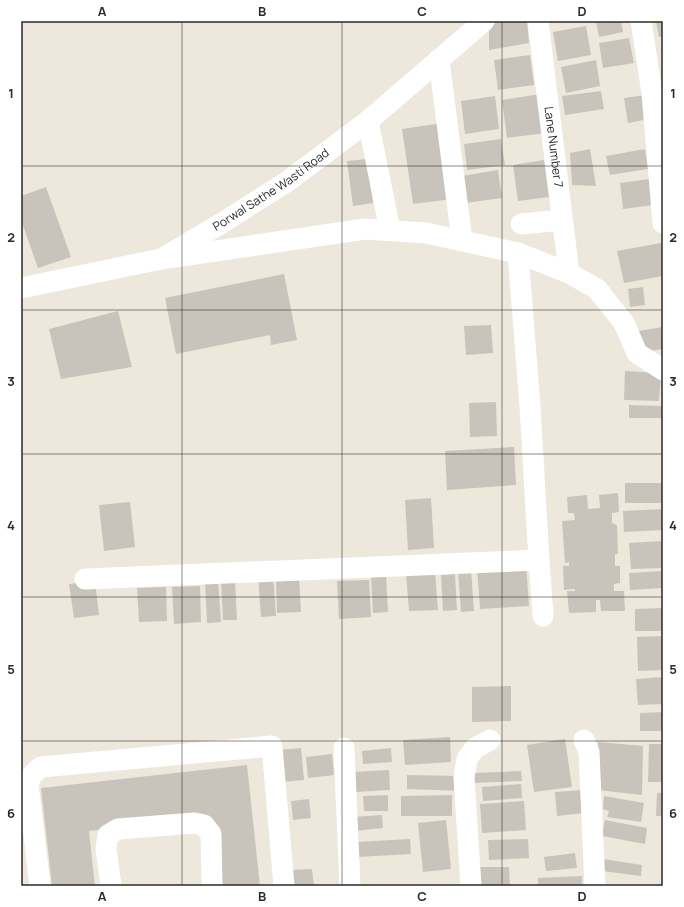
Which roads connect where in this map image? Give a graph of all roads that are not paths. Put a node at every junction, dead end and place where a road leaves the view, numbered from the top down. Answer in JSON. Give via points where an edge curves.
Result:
{"nodes":[{"id":1,"x":484,"y":21,"type":"edge"},
{"id":2,"x":538,"y":21,"type":"edge"},
{"id":3,"x":642,"y":21,"type":"edge"},
{"id":4,"x":439,"y":60,"type":"junction"},
{"id":5,"x":368,"y":121,"type":"junction"},
{"id":6,"x":562,"y":220,"type":"junction"},
{"id":7,"x":663,"y":223,"type":"edge"},
{"id":8,"x":521,"y":224,"type":"dead end"},
{"id":9,"x":390,"y":230,"type":"junction"},
{"id":10,"x":462,"y":241,"type":"junction"},
{"id":11,"x":518,"y":253,"type":"junction"},
{"id":12,"x":161,"y":259,"type":"junction"},
{"id":13,"x":569,"y":273,"type":"junction"},
{"id":14,"x":21,"y":288,"type":"edge"},
{"id":15,"x":663,"y":370,"type":"edge"},
{"id":16,"x":539,"y":560,"type":"junction"},
{"id":17,"x":85,"y":579,"type":"dead end"},
{"id":18,"x":543,"y":616,"type":"dead end"},
{"id":19,"x":490,"y":740,"type":"dead end"},
{"id":20,"x":584,"y":740,"type":"dead end"},
{"id":21,"x":344,"y":748,"type":"dead end"},
{"id":22,"x":40,"y":886,"type":"edge"},
{"id":23,"x":111,"y":886,"type":"edge"},
{"id":24,"x":212,"y":886,"type":"edge"},
{"id":25,"x":284,"y":886,"type":"edge"},
{"id":26,"x":350,"y":886,"type":"edge"},
{"id":27,"x":471,"y":886,"type":"edge"},
{"id":28,"x":596,"y":886,"type":"edge"}],
"edges":[{"from":1,"to":4,"type":"street","name":"Porwal Sathe Wasti Road"},
{"from":2,"to":6,"type":"street","name":"Lane Number 7"},
{"from":3,"to":7,"type":"street","via":[[652,93]]},
{"from":4,"to":5,"type":"street","name":"Porwal Sathe Wasti Road"},
{"from":4,"to":10,"type":"street"},
{"from":5,"to":9,"type":"street"},
{"from":5,"to":12,"type":"street","name":"Porwal Sathe Wasti Road","via":[[288,181]]},
{"from":6,"to":8,"type":"street"},
{"from":6,"to":13,"type":"street","name":"Lane Number 7"},
{"from":9,"to":10,"type":"street","via":[[426,233]]},
{"from":9,"to":12,"type":"street","via":[[365,229]]},
{"from":10,"to":11,"type":"street"},
{"from":11,"to":13,"type":"street"},
{"from":11,"to":16,"type":"street"},
{"from":12,"to":14,"type":"street","name":"Porwal Sathe Wasti Road"},
{"from":13,"to":15,"type":"street","via":[[597,289],[624,323],[637,353]]},
{"from":16,"to":17,"type":"street"},
{"from":16,"to":18,"type":"street"},
{"from":19,"to":27,"type":"street","via":[[475,748],[466,759],[464,778]]},
{"from":20,"to":28,"type":"street","via":[[589,752]]},
{"from":21,"to":26,"type":"street"},
{"from":22,"to":25,"type":"street","via":[[28,784],[32,775],[41,767],[272,746]]},
{"from":23,"to":24,"type":"street","via":[[106,849],[108,835],[118,828],[194,823],[204,825],[211,834]]}]}
